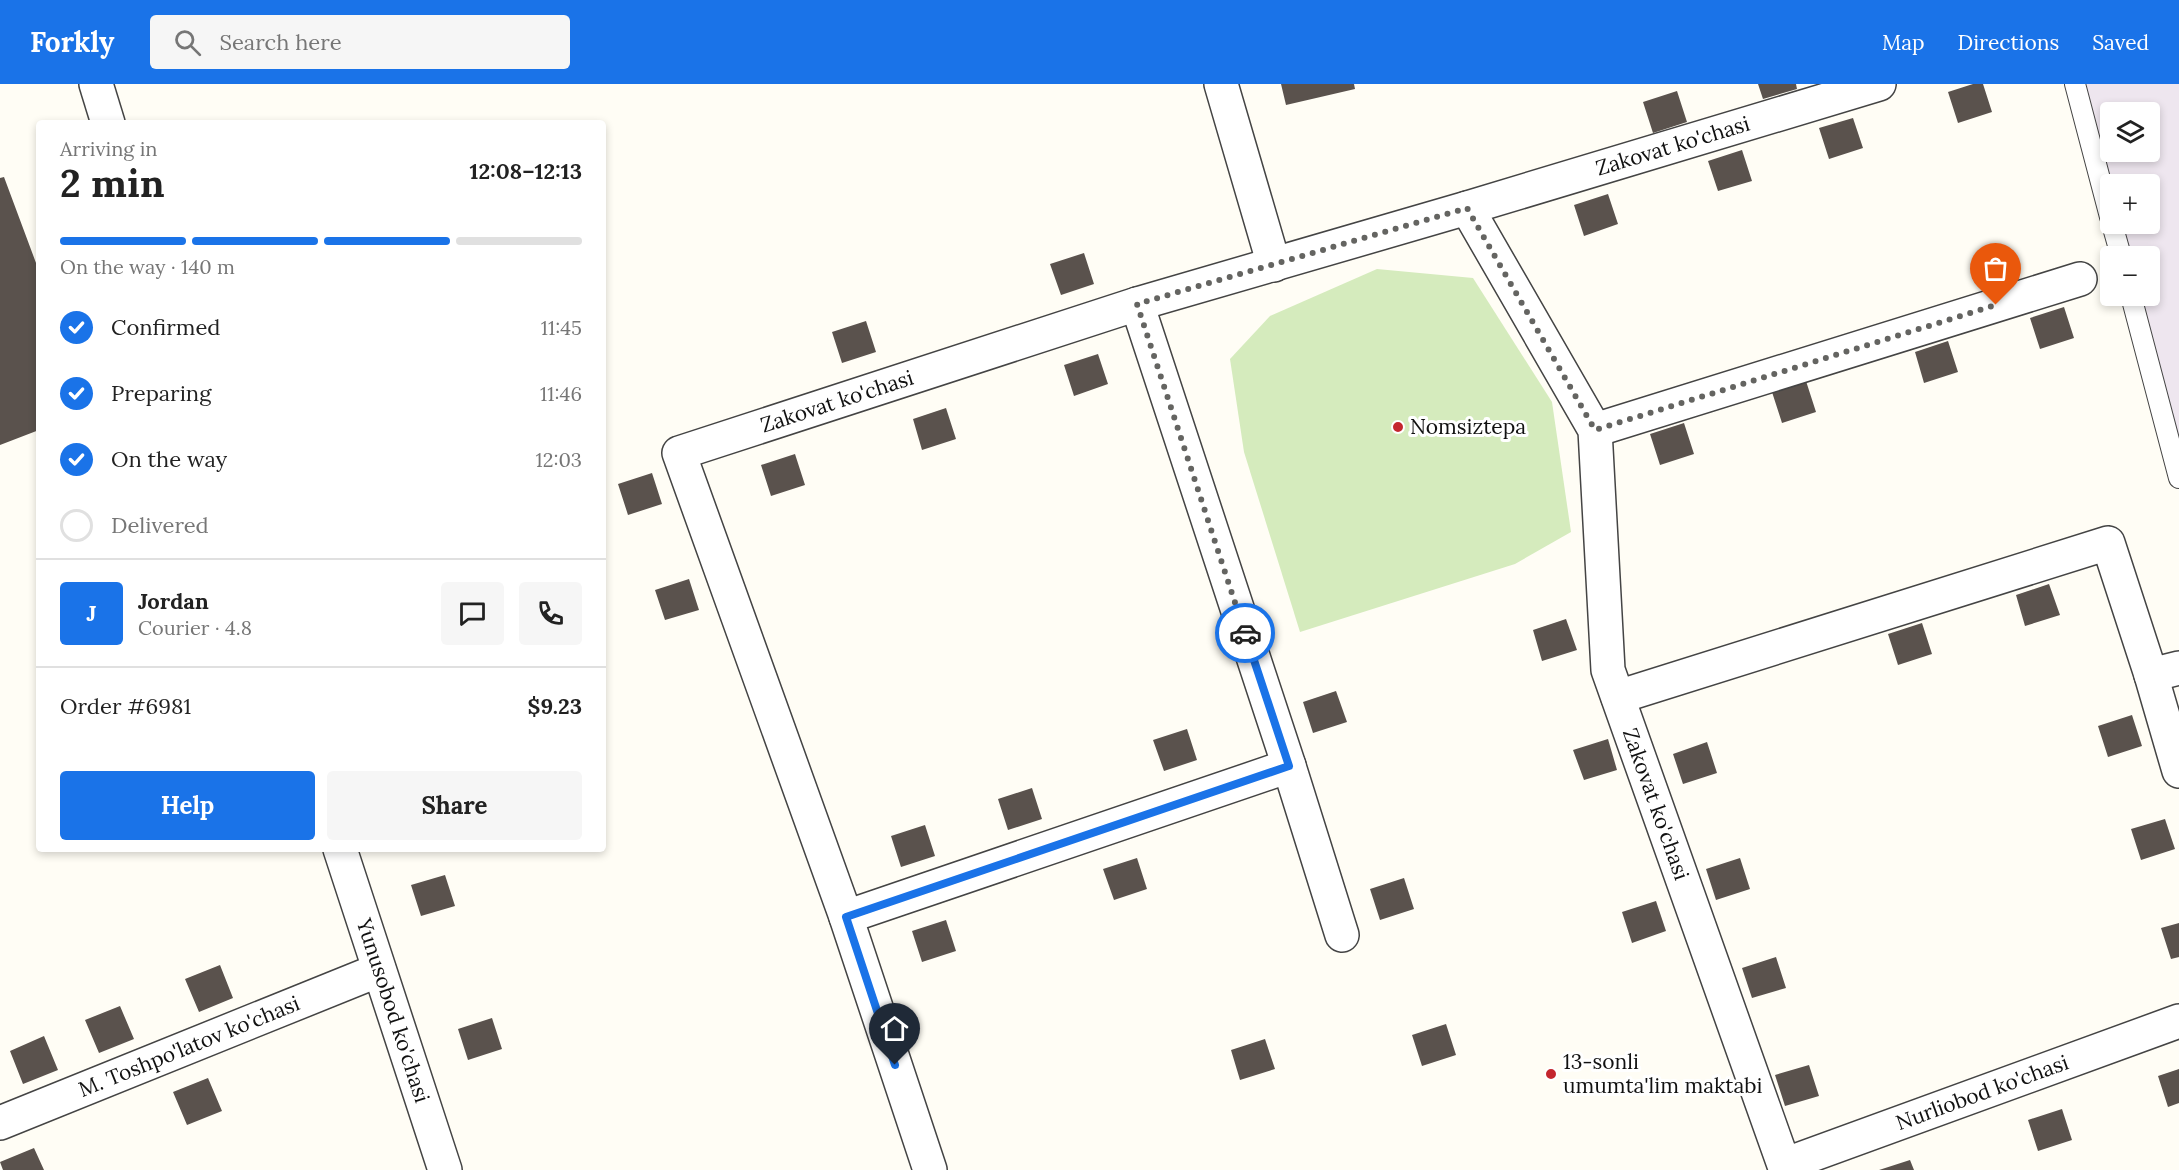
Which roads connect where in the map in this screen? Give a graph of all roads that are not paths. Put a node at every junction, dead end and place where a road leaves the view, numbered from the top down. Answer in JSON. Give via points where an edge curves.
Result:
{"nodes":[{"id":1,"x":96,"y":84,"type":"edge"},
{"id":2,"x":1221,"y":84,"type":"edge"},
{"id":3,"x":1879,"y":84,"type":"edge"},
{"id":4,"x":2076,"y":84,"type":"edge"},
{"id":5,"x":107,"y":120,"type":"edge"},
{"id":6,"x":2100,"y":178,"type":"edge"},
{"id":7,"x":1467,"y":208,"type":"junction"},
{"id":8,"x":1274,"y":265,"type":"junction"},
{"id":9,"x":2080,"y":279,"type":"dead end"},
{"id":10,"x":1137,"y":304,"type":"junction"},
{"id":11,"x":2134,"y":306,"type":"edge"},
{"id":12,"x":1595,"y":430,"type":"junction"},
{"id":13,"x":2179,"y":478,"type":"edge"},
{"id":14,"x":2165,"y":671,"type":"edge"},
{"id":15,"x":1618,"y":697,"type":"junction"},
{"id":16,"x":1289,"y":766,"type":"junction"},
{"id":17,"x":2179,"y":771,"type":"edge"},
{"id":18,"x":341,"y":852,"type":"edge"},
{"id":19,"x":846,"y":917,"type":"junction"},
{"id":20,"x":1342,"y":935,"type":"dead end"},
{"id":21,"x":379,"y":970,"type":"junction"},
{"id":22,"x":2179,"y":1021,"type":"edge"},
{"id":23,"x":0,"y":1123,"type":"edge"},
{"id":24,"x":1784,"y":1165,"type":"joint"},
{"id":25,"x":445,"y":1170,"type":"edge"},
{"id":26,"x":930,"y":1170,"type":"edge"}],
"edges":[{"from":1,"to":5,"type":"street"},
{"from":2,"to":8,"type":"street"},
{"from":3,"to":7,"type":"street","name":"Zakovat ko'chasi"},
{"from":4,"to":6,"type":"lane"},
{"from":7,"to":8,"type":"street","name":"Zakovat ko'chasi"},
{"from":7,"to":12,"type":"street","name":"Zakovat ko'chasi"},
{"from":8,"to":10,"type":"street","name":"Zakovat ko'chasi"},
{"from":9,"to":12,"type":"street"},
{"from":10,"to":16,"type":"street"},
{"from":10,"to":19,"type":"street","name":"Zakovat ko'chasi","via":[[679,453]]},
{"from":11,"to":13,"type":"lane"},
{"from":12,"to":15,"type":"street","name":"Zakovat ko'chasi","via":[[1608,670]]},
{"from":14,"to":15,"type":"street","via":[[2108,543]]},
{"from":14,"to":17,"type":"street"},
{"from":15,"to":24,"type":"street","name":"Zakovat ko'chasi"},
{"from":16,"to":19,"type":"street"},
{"from":16,"to":20,"type":"street"},
{"from":18,"to":21,"type":"street","name":"Yunusobod ko'chasi"},
{"from":19,"to":26,"type":"street","name":"Zakovat ko'chasi"},
{"from":21,"to":23,"type":"street","name":"M. Toshpo'latov ko'chasi"},
{"from":21,"to":25,"type":"street","name":"Yunusobod ko'chasi"},
{"from":22,"to":24,"type":"street","name":"Nurliobod ko'chasi"}]}
